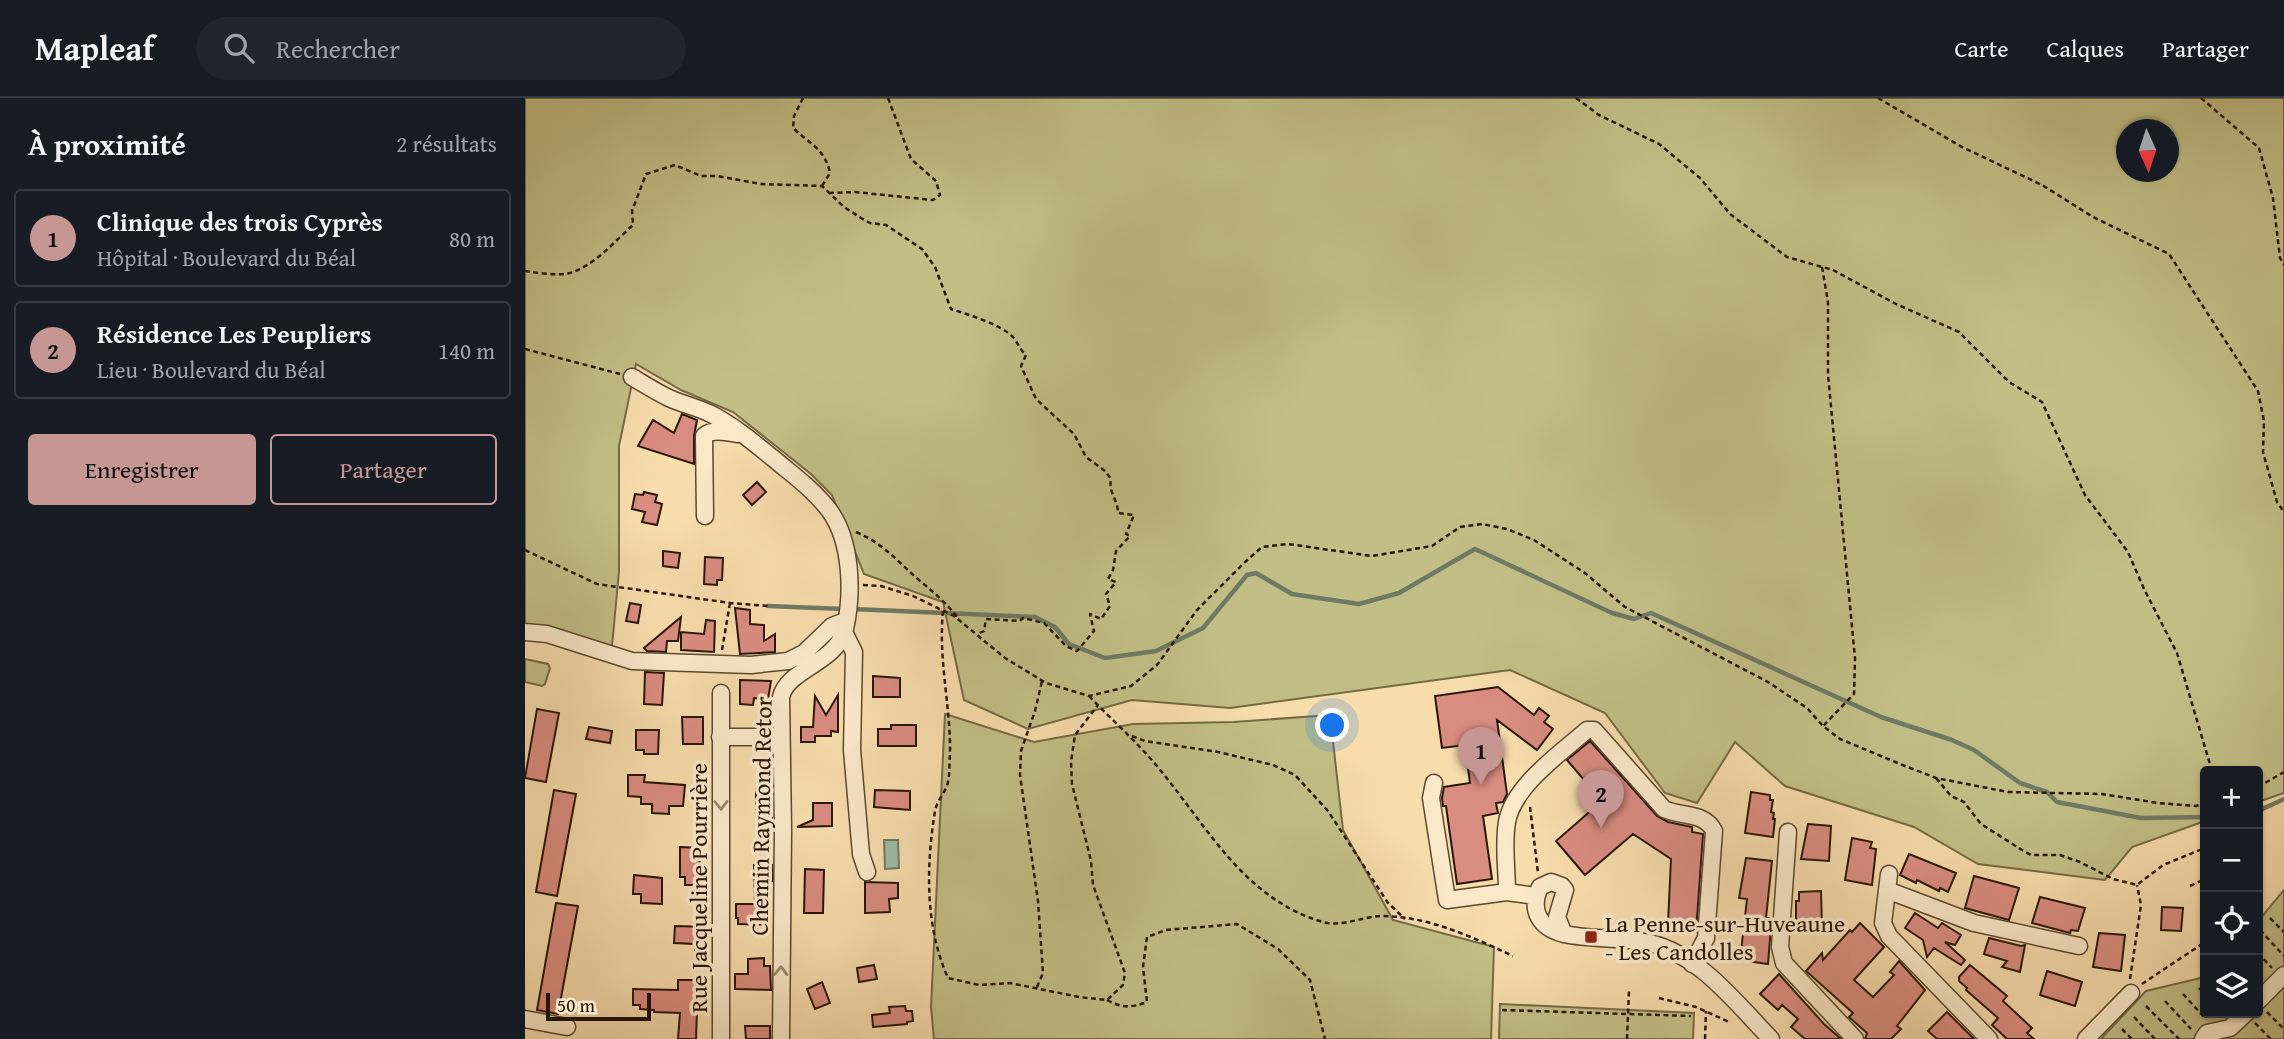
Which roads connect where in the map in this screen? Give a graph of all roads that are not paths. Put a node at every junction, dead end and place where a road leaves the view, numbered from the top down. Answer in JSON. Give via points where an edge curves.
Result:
{"nodes":[{"id":1,"x":632,"y":377,"type":"road end"},
{"id":2,"x":743,"y":434,"type":"junction"},
{"id":3,"x":705,"y":516,"type":"dead end"},
{"id":4,"x":845,"y":626,"type":"junction"},
{"id":5,"x":525,"y":632,"type":"edge"},
{"id":6,"x":721,"y":693,"type":"dead end"},
{"id":7,"x":720,"y":737,"type":"junction"},
{"id":8,"x":781,"y":737,"type":"junction"},
{"id":9,"x":1434,"y":783,"type":"dead end"},
{"id":10,"x":1788,"y":832,"type":"dead end"},
{"id":11,"x":867,"y":872,"type":"dead end"},
{"id":12,"x":1507,"y":892,"type":"junction"},
{"id":13,"x":1538,"y":892,"type":"junction"},
{"id":14,"x":1564,"y":934,"type":"junction"},
{"id":15,"x":2080,"y":946,"type":"dead end"},
{"id":16,"x":1692,"y":964,"type":"junction"},
{"id":17,"x":2284,"y":975,"type":"edge"},
{"id":18,"x":2128,"y":990,"type":"road end"},
{"id":19,"x":2263,"y":1005,"type":"edge"},
{"id":20,"x":2248,"y":1018,"type":"edge"},
{"id":21,"x":525,"y":1019,"type":"edge"},
{"id":22,"x":567,"y":1027,"type":"dead end"},
{"id":23,"x":2214,"y":1033,"type":"edge"},
{"id":24,"x":721,"y":1039,"type":"edge"},
{"id":25,"x":781,"y":1039,"type":"edge"},
{"id":26,"x":1771,"y":1039,"type":"edge"},
{"id":27,"x":1855,"y":1039,"type":"edge"},
{"id":28,"x":1989,"y":1039,"type":"edge"},
{"id":29,"x":2087,"y":1039,"type":"edge"}],
"edges":[{"from":1,"to":2,"type":"street","via":[[669,398],[708,412]]},
{"from":2,"to":3,"type":"street","via":[[716,431],[704,436]]},
{"from":2,"to":4,"type":"street","via":[[804,484],[837,524],[849,586]]},
{"from":4,"to":5,"type":"street","via":[[832,626],[804,653],[788,661],[751,665],[632,661],[547,634]]},
{"from":4,"to":8,"type":"street","name":"Chemin Raymond Retor","via":[[825,658],[783,688]]},
{"from":4,"to":11,"type":"street","via":[[854,652],[852,762],[861,854]]},
{"from":6,"to":7,"type":"street","name":"Rue Jacqueline Pourrière"},
{"from":7,"to":8,"type":"street","name":"Rue Jacqueline Pourrière"},
{"from":7,"to":24,"type":"street","name":"Rue Jacqueline Pourrière","one_way":true},
{"from":25,"to":8,"type":"street","name":"Chemin Raymond Retor","one_way":true},
{"from":9,"to":12,"type":"street","via":[[1431,798],[1447,900]]},
{"from":10,"to":27,"type":"street","via":[[1780,947],[1784,963]]},
{"from":12,"to":13,"type":"street"},
{"from":12,"to":16,"type":"street","via":[[1507,818],[1527,784],[1587,730],[1594,730],[1664,809],[1710,822],[1714,831],[1706,938]]},
{"from":13,"to":14,"type":"street","via":[[1541,923]]},
{"from":13,"to":14,"type":"street","via":[[1551,882],[1565,890],[1557,917]]},
{"from":14,"to":16,"type":"street","via":[[1651,943]]},
{"from":15,"to":28,"type":"street","via":[[1974,923],[1888,882],[1883,923],[1889,936]]},
{"from":16,"to":26,"type":"street"},
{"from":17,"to":19,"type":"street"},
{"from":18,"to":29,"type":"street"},
{"from":20,"to":23,"type":"street"},
{"from":21,"to":22,"type":"street"}]}
